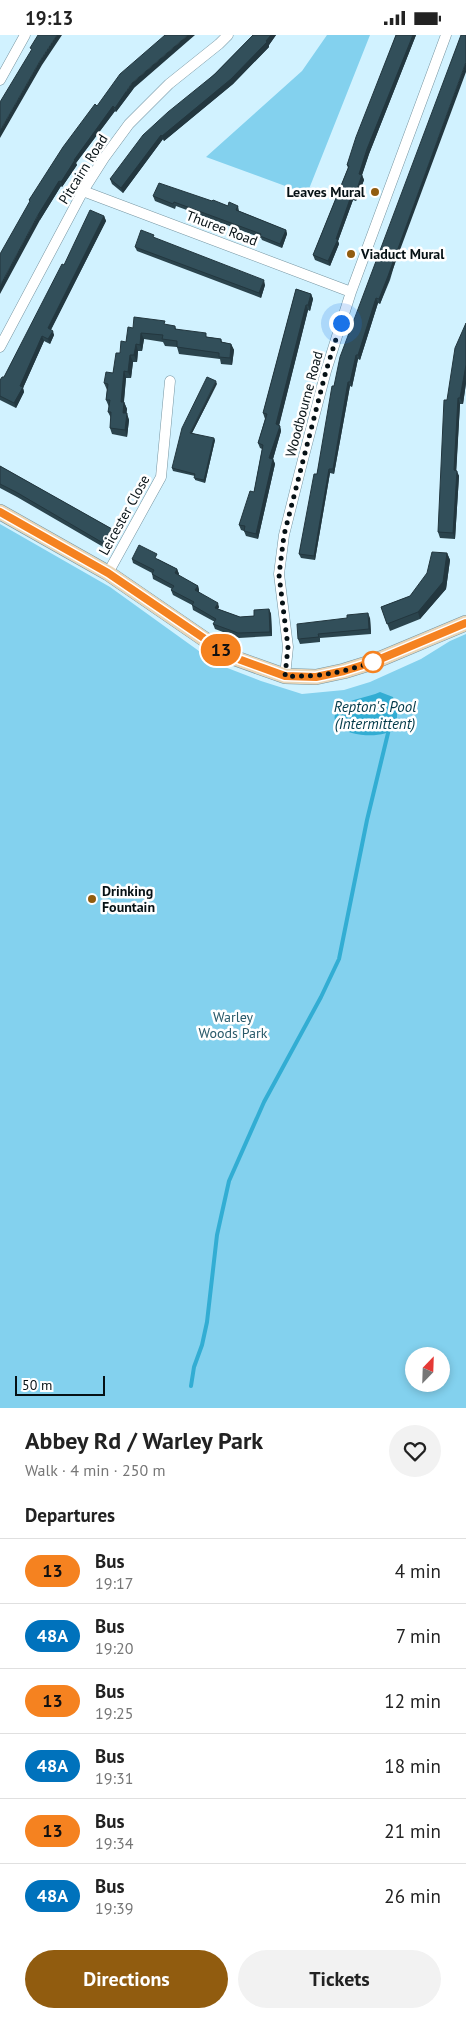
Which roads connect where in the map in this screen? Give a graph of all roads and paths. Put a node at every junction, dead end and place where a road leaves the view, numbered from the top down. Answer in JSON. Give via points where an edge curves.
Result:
{"nodes":[{"id":1,"x":25,"y":35,"type":"edge"},
{"id":2,"x":228,"y":35,"type":"edge"},
{"id":3,"x":446,"y":35,"type":"edge"},
{"id":4,"x":0,"y":80,"type":"edge"},
{"id":5,"x":84,"y":191,"type":"junction"},
{"id":6,"x":351,"y":292,"type":"junction"},
{"id":7,"x":0,"y":347,"type":"edge"},
{"id":8,"x":170,"y":381,"type":"dead end"},
{"id":9,"x":0,"y":512,"type":"edge"},
{"id":10,"x":108,"y":573,"type":"junction"},
{"id":11,"x":466,"y":623,"type":"edge"},
{"id":12,"x":285,"y":676,"type":"junction"}],
"edges":[{"from":1,"to":4,"type":"street"},
{"from":2,"to":5,"type":"street","name":"Pitcairn Road","via":[[169,84],[129,125]]},
{"from":3,"to":6,"type":"street","name":"Woodbourne Road"},
{"from":5,"to":6,"type":"street","name":"Thuree Road"},
{"from":5,"to":7,"type":"street","name":"Pitcairn Road"},
{"from":6,"to":12,"type":"street","name":"Woodbourne Road","via":[[326,371],[284,535],[279,575],[288,647]]},
{"from":8,"to":10,"type":"street","name":"Leicester Close","via":[[161,477]]},
{"from":9,"to":10,"type":"street"},
{"from":10,"to":12,"type":"street","via":[[230,656]]},
{"from":11,"to":12,"type":"street","via":[[344,671],[316,677]]}]}
